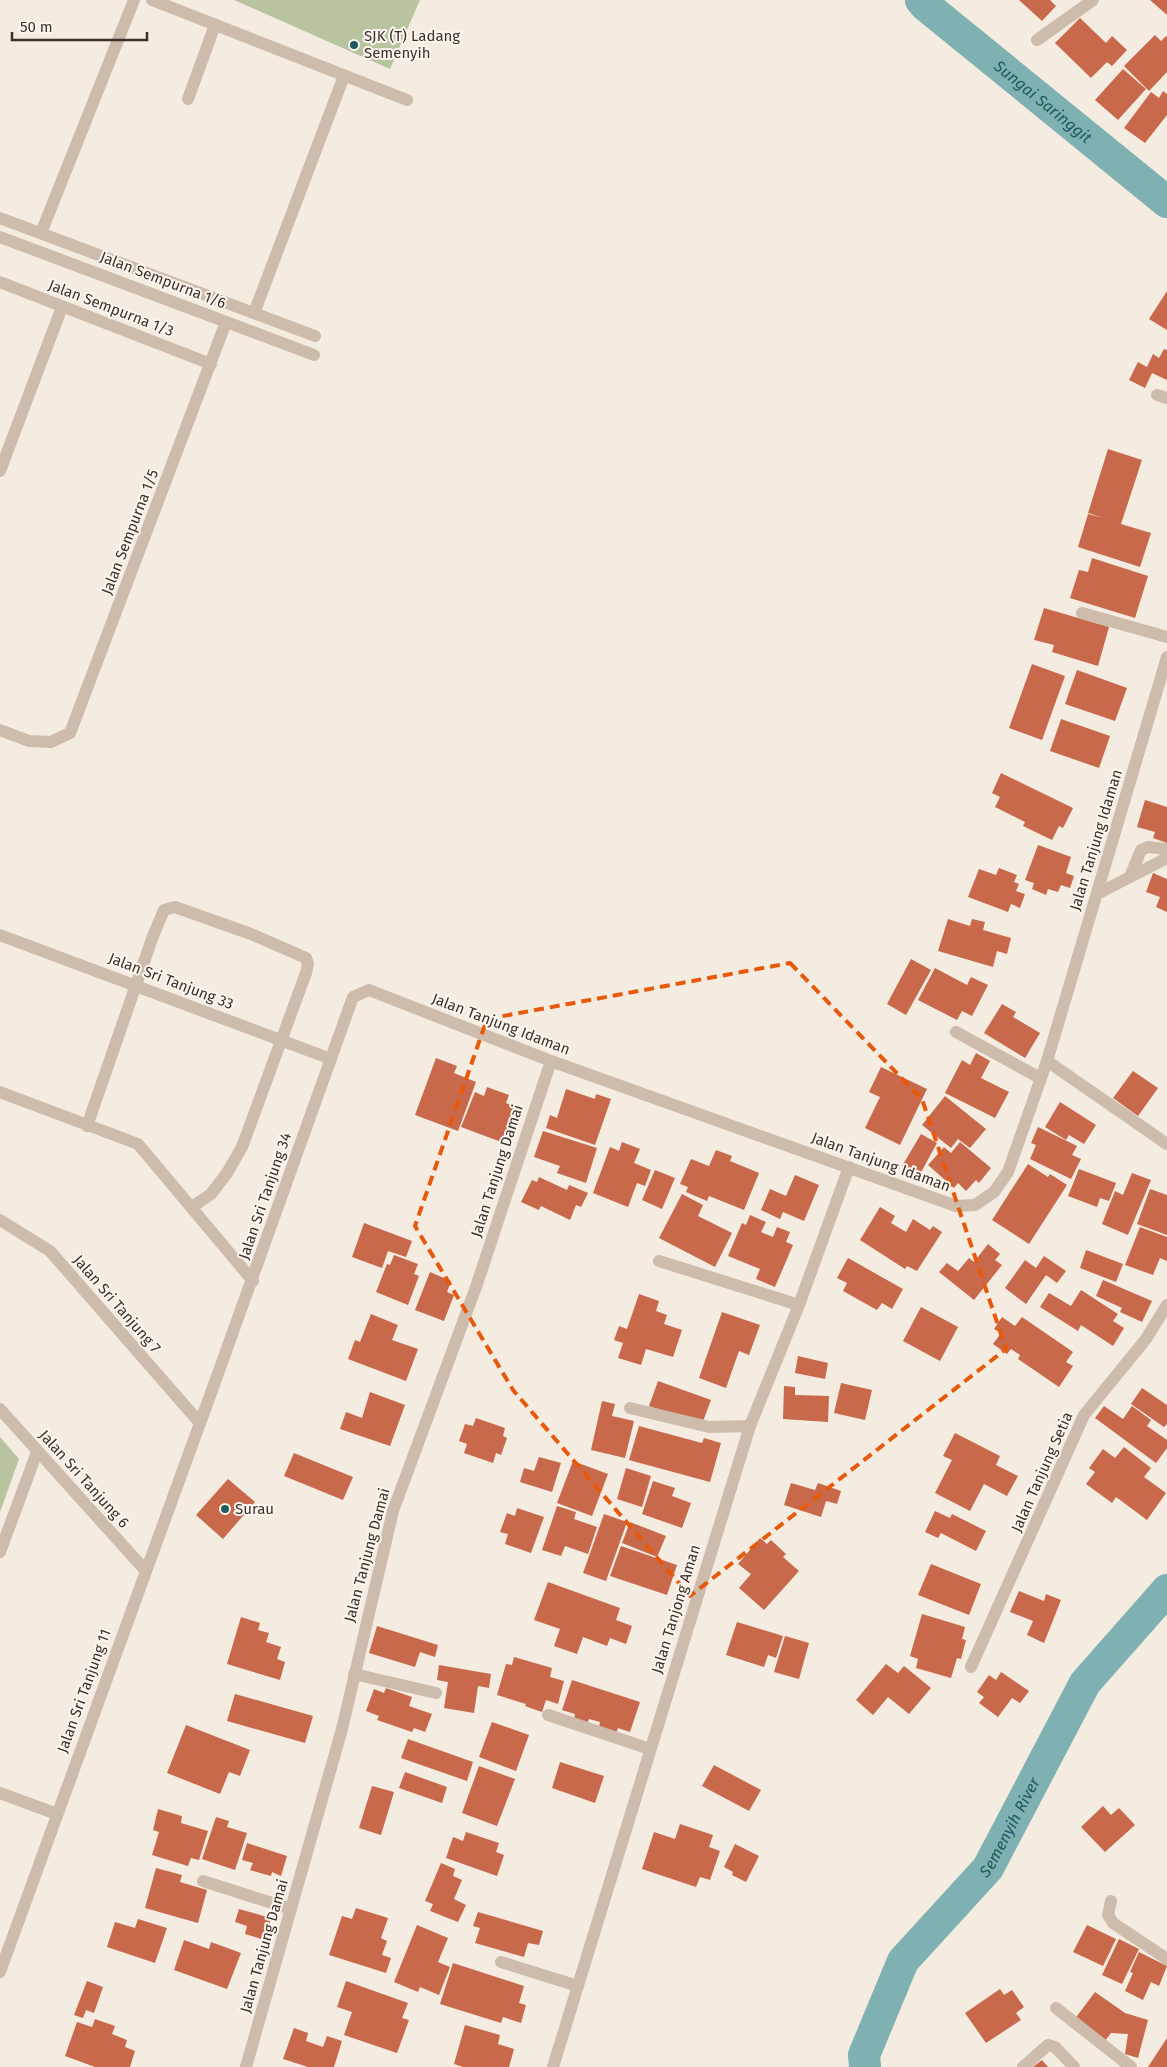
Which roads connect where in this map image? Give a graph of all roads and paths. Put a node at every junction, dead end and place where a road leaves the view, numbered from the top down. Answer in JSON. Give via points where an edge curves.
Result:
{"nodes":[{"id":1,"x":134,"y":0,"type":"edge"},
{"id":2,"x":152,"y":0,"type":"edge"},
{"id":3,"x":1093,"y":0,"type":"edge"},
{"id":4,"x":215,"y":25,"type":"junction"},
{"id":5,"x":1037,"y":40,"type":"dead end"},
{"id":6,"x":344,"y":76,"type":"junction"},
{"id":7,"x":188,"y":99,"type":"dead end"},
{"id":8,"x":406,"y":100,"type":"dead end"},
{"id":9,"x":0,"y":218,"type":"edge"},
{"id":10,"x":41,"y":233,"type":"junction"},
{"id":11,"x":0,"y":237,"type":"edge"},
{"id":12,"x":0,"y":282,"type":"edge"},
{"id":13,"x":62,"y":307,"type":"junction"},
{"id":14,"x":254,"y":313,"type":"junction"},
{"id":15,"x":226,"y":322,"type":"junction"},
{"id":16,"x":315,"y":336,"type":"dead end"},
{"id":17,"x":314,"y":355,"type":"dead end"},
{"id":18,"x":211,"y":364,"type":"junction"},
{"id":19,"x":0,"y":471,"type":"edge"},
{"id":20,"x":1082,"y":613,"type":"dead end"},
{"id":21,"x":1167,"y":638,"type":"edge"},
{"id":22,"x":1167,"y":658,"type":"edge"},
{"id":23,"x":0,"y":730,"type":"edge"},
{"id":24,"x":1167,"y":849,"type":"edge"},
{"id":25,"x":1167,"y":858,"type":"edge"},
{"id":26,"x":1130,"y":877,"type":"junction"},
{"id":27,"x":1097,"y":894,"type":"junction"},
{"id":28,"x":0,"y":935,"type":"edge"},
{"id":29,"x":137,"y":985,"type":"junction"},
{"id":30,"x":369,"y":990,"type":"joint"},
{"id":31,"x":956,"y":1032,"type":"dead end"},
{"id":32,"x":281,"y":1040,"type":"junction"},
{"id":33,"x":331,"y":1059,"type":"junction"},
{"id":34,"x":551,"y":1061,"type":"junction"},
{"id":35,"x":1047,"y":1061,"type":"junction"},
{"id":36,"x":1040,"y":1078,"type":"junction"},
{"id":37,"x":0,"y":1092,"type":"edge"},
{"id":38,"x":87,"y":1126,"type":"junction"},
{"id":39,"x":1167,"y":1144,"type":"edge"},
{"id":40,"x":849,"y":1167,"type":"junction"},
{"id":41,"x":192,"y":1207,"type":"junction"},
{"id":42,"x":0,"y":1220,"type":"edge"},
{"id":43,"x":659,"y":1261,"type":"dead end"},
{"id":44,"x":253,"y":1281,"type":"junction"},
{"id":45,"x":799,"y":1304,"type":"junction"},
{"id":46,"x":1167,"y":1305,"type":"edge"},
{"id":47,"x":630,"y":1408,"type":"dead end"},
{"id":48,"x":0,"y":1409,"type":"edge"},
{"id":49,"x":199,"y":1422,"type":"junction"},
{"id":50,"x":750,"y":1426,"type":"junction"},
{"id":51,"x":37,"y":1452,"type":"junction"},
{"id":52,"x":0,"y":1552,"type":"edge"},
{"id":53,"x":146,"y":1570,"type":"junction"},
{"id":54,"x":971,"y":1667,"type":"dead end"},
{"id":55,"x":354,"y":1674,"type":"junction"},
{"id":56,"x":436,"y":1693,"type":"dead end"},
{"id":57,"x":548,"y":1715,"type":"dead end"},
{"id":58,"x":650,"y":1749,"type":"junction"},
{"id":59,"x":0,"y":1793,"type":"edge"},
{"id":60,"x":57,"y":1814,"type":"junction"},
{"id":61,"x":203,"y":1881,"type":"dead end"},
{"id":62,"x":1111,"y":1901,"type":"dead end"},
{"id":63,"x":291,"y":1909,"type":"junction"},
{"id":64,"x":1167,"y":1959,"type":"edge"},
{"id":65,"x":501,"y":1962,"type":"dead end"},
{"id":66,"x":0,"y":1972,"type":"edge"},
{"id":67,"x":578,"y":1986,"type":"junction"},
{"id":68,"x":1056,"y":2008,"type":"dead end"},
{"id":69,"x":246,"y":2067,"type":"edge"},
{"id":70,"x":553,"y":2067,"type":"edge"},
{"id":71,"x":1023,"y":2067,"type":"edge"},
{"id":72,"x":1074,"y":2067,"type":"edge"},
{"id":73,"x":1131,"y":2067,"type":"edge"}],
"edges":[{"from":1,"to":10,"type":"street"},
{"from":2,"to":4,"type":"street"},
{"from":3,"to":5,"type":"street"},
{"from":4,"to":6,"type":"street"},
{"from":4,"to":7,"type":"street"},
{"from":6,"to":8,"type":"street"},
{"from":6,"to":14,"type":"street"},
{"from":9,"to":10,"type":"street"},
{"from":10,"to":14,"type":"street"},
{"from":11,"to":15,"type":"street","name":"Jalan Sempurna 1/6"},
{"from":12,"to":13,"type":"street","name":"Jalan Sempurna 1/3"},
{"from":13,"to":18,"type":"street","name":"Jalan Sempurna 1/3"},
{"from":13,"to":19,"type":"street"},
{"from":14,"to":16,"type":"street"},
{"from":15,"to":17,"type":"street","name":"Jalan Sempurna 1/6"},
{"from":15,"to":18,"type":"street","name":"Jalan Sempurna 1/5"},
{"from":18,"to":23,"type":"street","name":"Jalan Sempurna 1/5","via":[[70,733],[51,742],[29,741]]},
{"from":20,"to":21,"type":"street"},
{"from":22,"to":27,"type":"street","name":"Jalan Tanjung Idaman"},
{"from":24,"to":26,"type":"street","via":[[1148,847],[1142,850]]},
{"from":25,"to":26,"type":"street"},
{"from":26,"to":27,"type":"street"},
{"from":27,"to":35,"type":"street","name":"Jalan Tanjung Idaman"},
{"from":28,"to":29,"type":"street","name":"Jalan Sri Tanjung 33"},
{"from":29,"to":32,"type":"street","name":"Jalan Sri Tanjung 33"},
{"from":29,"to":32,"type":"street","via":[[164,910],[175,907],[251,934],[306,958],[308,964]]},
{"from":29,"to":38,"type":"street"},
{"from":30,"to":33,"type":"street","name":"Jalan Sri Tanjung 34","via":[[353,997]]},
{"from":30,"to":34,"type":"street","name":"Jalan Tanjung Idaman"},
{"from":31,"to":36,"type":"street"},
{"from":32,"to":33,"type":"street","name":"Jalan Sri Tanjung 33"},
{"from":32,"to":41,"type":"street","via":[[242,1147],[211,1194]]},
{"from":33,"to":44,"type":"street","name":"Jalan Sri Tanjung 34"},
{"from":34,"to":40,"type":"street","name":"Jalan Tanjung Idaman"},
{"from":34,"to":55,"type":"street","name":"Jalan Tanjung Damai","via":[[476,1287],[393,1511]]},
{"from":35,"to":36,"type":"street","name":"Jalan Tanjung Idaman"},
{"from":35,"to":39,"type":"street"},
{"from":36,"to":40,"type":"street","name":"Jalan Tanjung Idaman","via":[[1008,1172],[994,1192],[975,1205],[956,1206]]},
{"from":37,"to":38,"type":"street"},
{"from":38,"to":41,"type":"street","via":[[138,1144]]},
{"from":40,"to":45,"type":"street","name":"Jalan Tanjong Aman"},
{"from":41,"to":44,"type":"street"},
{"from":42,"to":49,"type":"street","name":"Jalan Sri Tanjung 7","via":[[50,1251]]},
{"from":43,"to":45,"type":"street"},
{"from":44,"to":49,"type":"street","name":"Jalan Sri Tanjung 34"},
{"from":45,"to":50,"type":"street","name":"Jalan Tanjong Aman"},
{"from":46,"to":54,"type":"street","name":"Jalan Tanjung Setia","via":[[1146,1339],[1084,1415]]},
{"from":47,"to":50,"type":"street","via":[[709,1427]]},
{"from":48,"to":51,"type":"street","name":"Jalan Sri Tanjung 6"},
{"from":49,"to":53,"type":"street","name":"Jalan Sri Tanjung 11"},
{"from":50,"to":58,"type":"street","name":"Jalan Tanjong Aman"},
{"from":51,"to":52,"type":"street"},
{"from":51,"to":53,"type":"street","name":"Jalan Sri Tanjung 6"},
{"from":53,"to":60,"type":"street","name":"Jalan Sri Tanjung 11"},
{"from":55,"to":56,"type":"street"},
{"from":55,"to":63,"type":"street","name":"Jalan Tanjung Damai","via":[[342,1729]]},
{"from":57,"to":58,"type":"street"},
{"from":58,"to":67,"type":"street","name":"Jalan Tanjong Aman"},
{"from":59,"to":60,"type":"street"},
{"from":60,"to":66,"type":"street","name":"Jalan Sri Tanjung 11"},
{"from":61,"to":63,"type":"street"},
{"from":62,"to":64,"type":"street","via":[[1108,1915],[1113,1922]]},
{"from":63,"to":69,"type":"street","name":"Jalan Tanjung Damai"},
{"from":65,"to":67,"type":"street"},
{"from":67,"to":70,"type":"street","name":"Jalan Tanjong Aman"},
{"from":68,"to":73,"type":"street"},
{"from":71,"to":72,"type":"street","via":[[1048,2045],[1056,2047]]}]}
